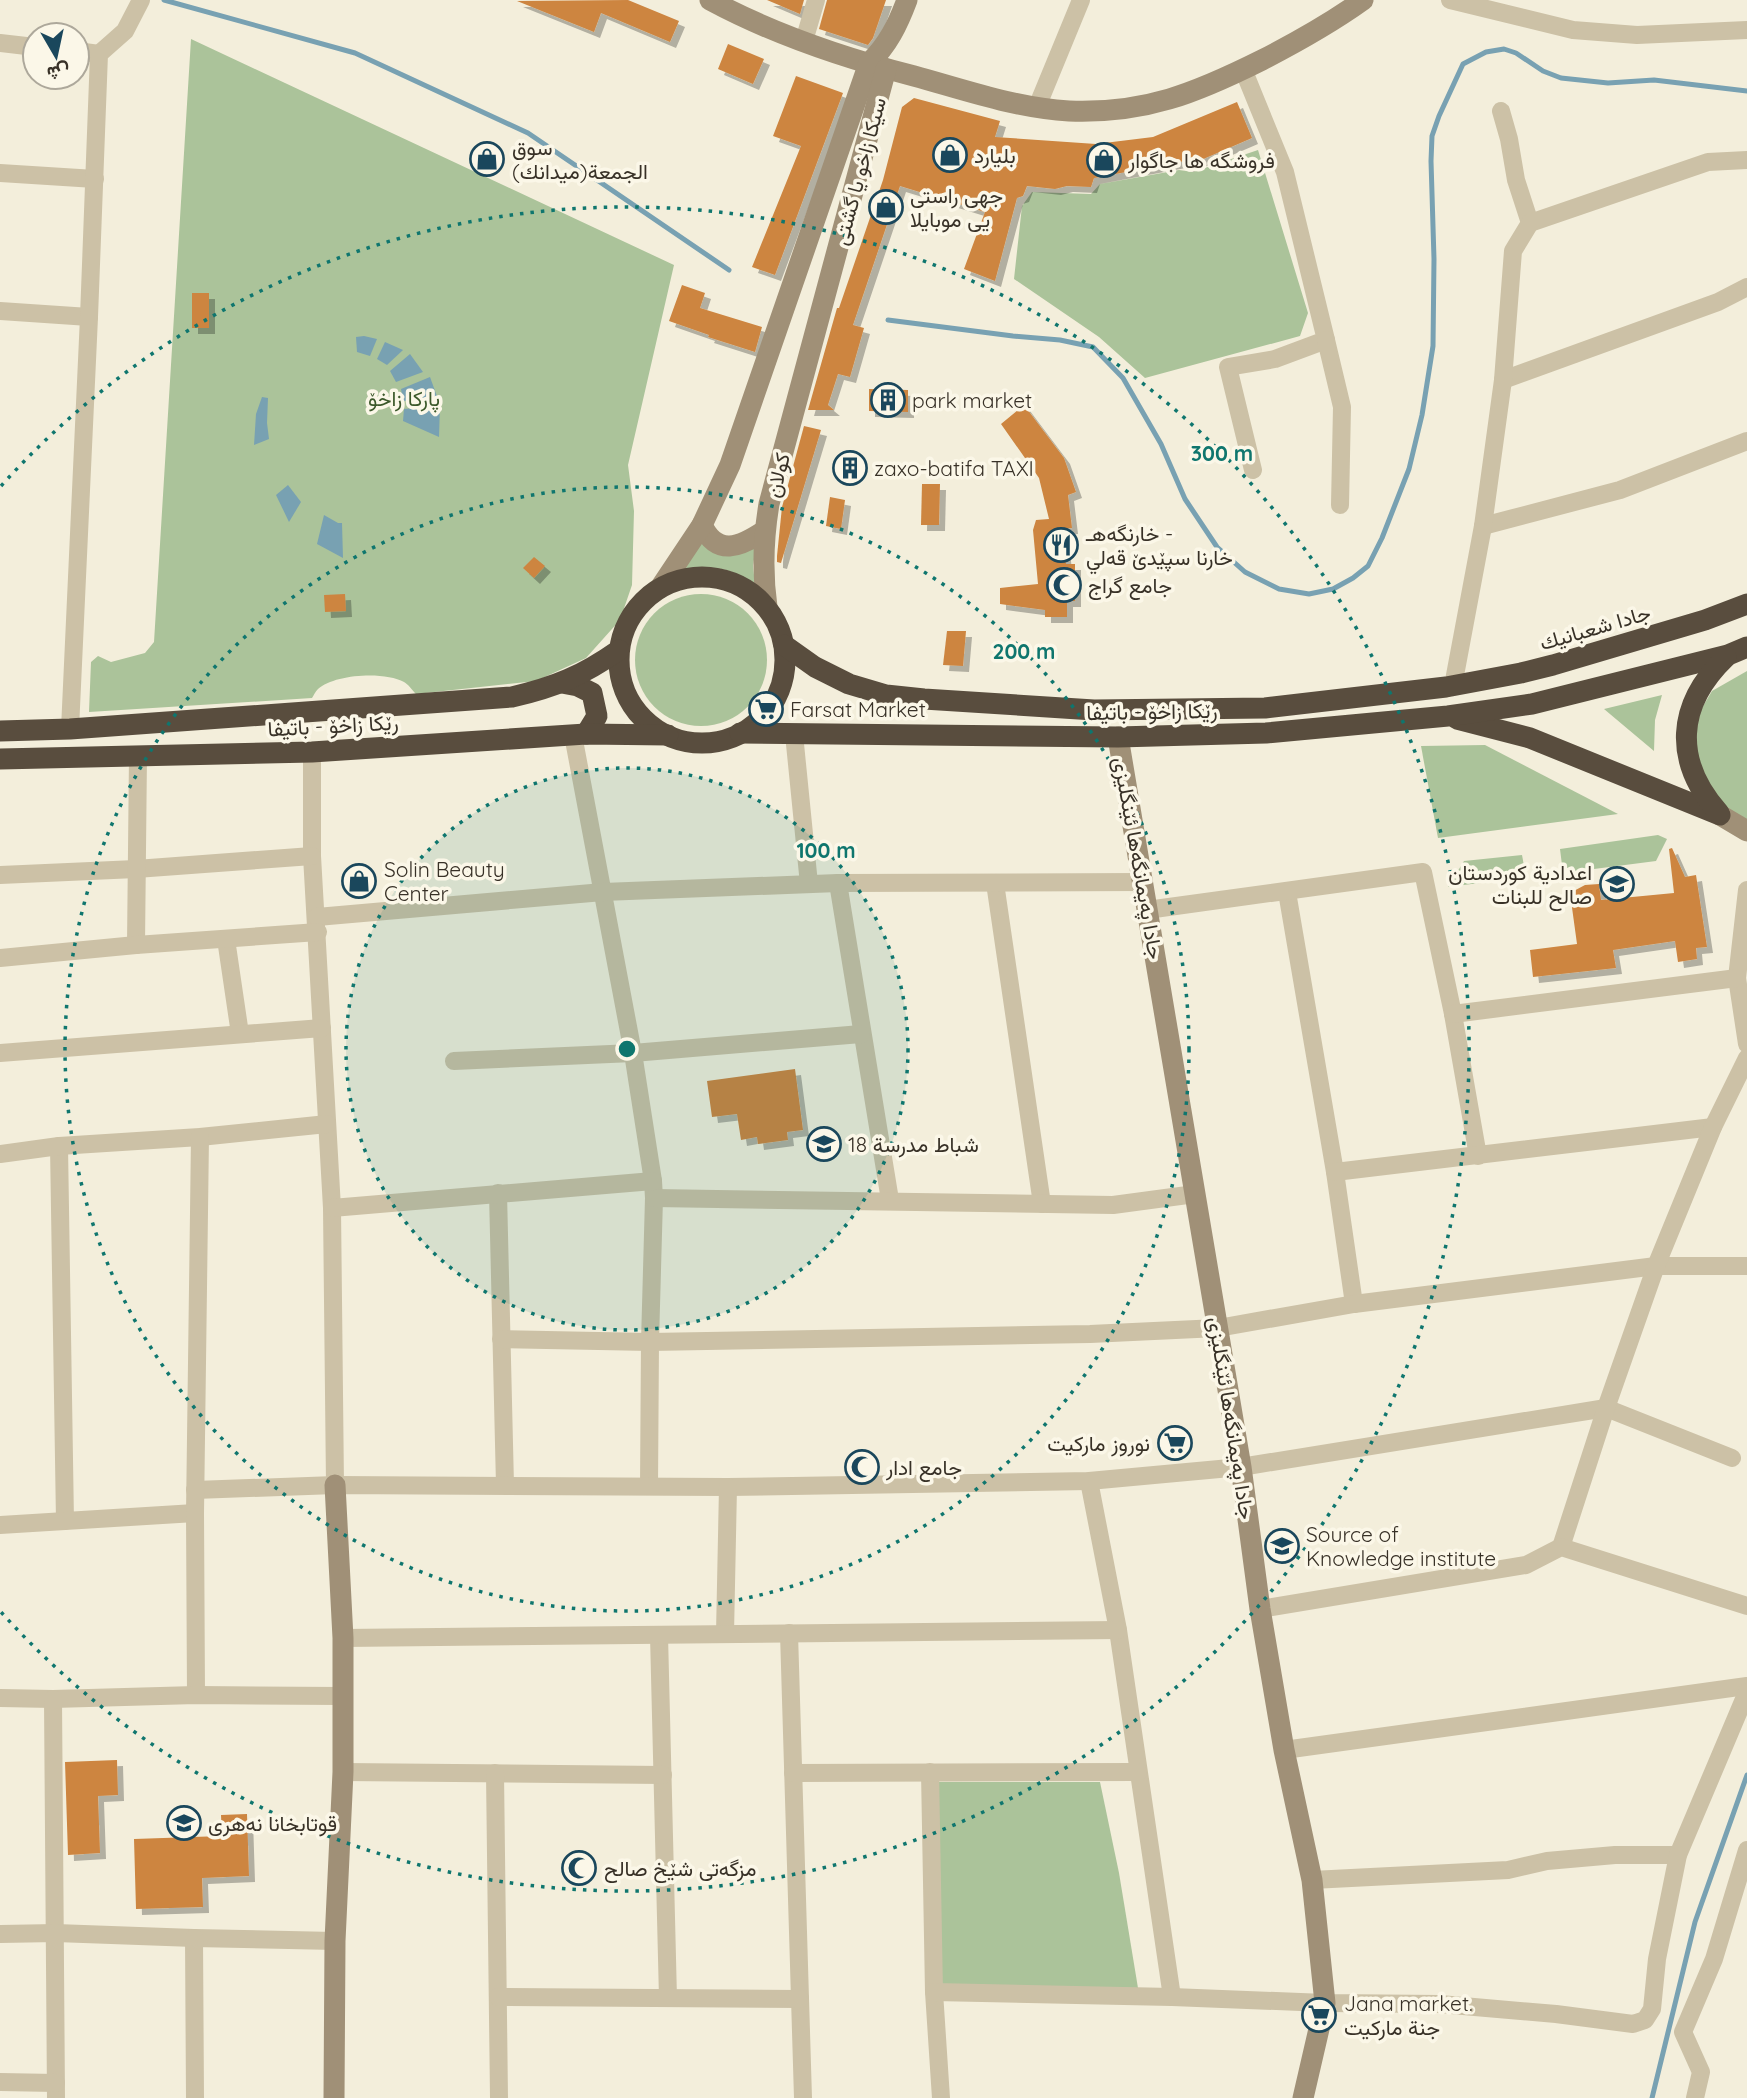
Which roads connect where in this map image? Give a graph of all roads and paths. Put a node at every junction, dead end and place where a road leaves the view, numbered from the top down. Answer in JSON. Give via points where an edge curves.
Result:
{"nodes":[{"id":1,"x":141,"y":0,"type":"edge"},
{"id":2,"x":710,"y":0,"type":"edge"},
{"id":3,"x":816,"y":0,"type":"edge"},
{"id":4,"x":907,"y":0,"type":"edge"},
{"id":5,"x":1081,"y":0,"type":"edge"},
{"id":6,"x":1363,"y":0,"type":"edge"},
{"id":7,"x":1450,"y":0,"type":"edge"},
{"id":8,"x":1747,"y":30,"type":"edge"},
{"id":9,"x":804,"y":41,"type":"junction"},
{"id":10,"x":0,"y":43,"type":"edge"},
{"id":11,"x":21,"y":45,"type":"edge"},
{"id":12,"x":91,"y":53,"type":"edge"},
{"id":13,"x":99,"y":54,"type":"junction"},
{"id":14,"x":877,"y":66,"type":"junction"},
{"id":15,"x":1243,"y":69,"type":"junction"},
{"id":16,"x":1037,"y":107,"type":"junction"},
{"id":17,"x":1501,"y":111,"type":"dead end"},
{"id":18,"x":1747,"y":160,"type":"edge"},
{"id":19,"x":0,"y":173,"type":"edge"},
{"id":20,"x":95,"y":179,"type":"junction"},
{"id":21,"x":1530,"y":223,"type":"junction"},
{"id":22,"x":1747,"y":287,"type":"edge"},
{"id":23,"x":0,"y":311,"type":"edge"},
{"id":24,"x":89,"y":317,"type":"junction"},
{"id":25,"x":1326,"y":340,"type":"junction"},
{"id":26,"x":810,"y":346,"type":"joint"},
{"id":27,"x":1503,"y":380,"type":"junction"},
{"id":28,"x":1747,"y":441,"type":"edge"},
{"id":29,"x":1253,"y":470,"type":"dead end"},
{"id":30,"x":1340,"y":505,"type":"dead end"},
{"id":31,"x":702,"y":525,"type":"junction"},
{"id":32,"x":1483,"y":526,"type":"junction"},
{"id":33,"x":764,"y":531,"type":"junction"},
{"id":34,"x":660,"y":588,"type":"junction"},
{"id":35,"x":1747,"y":604,"type":"edge"},
{"id":36,"x":767,"y":607,"type":"junction"},
{"id":37,"x":784,"y":645,"type":"junction"},
{"id":38,"x":619,"y":650,"type":"junction"},
{"id":39,"x":1736,"y":651,"type":"edge"},
{"id":40,"x":562,"y":683,"type":"junction"},
{"id":41,"x":1453,"y":686,"type":"junction"},
{"id":42,"x":1448,"y":716,"type":"junction"},
{"id":43,"x":70,"y":729,"type":"junction"},
{"id":44,"x":0,"y":731,"type":"edge"},
{"id":45,"x":740,"y":733,"type":"junction"},
{"id":46,"x":794,"y":734,"type":"junction"},
{"id":47,"x":579,"y":735,"type":"junction"},
{"id":48,"x":668,"y":735,"type":"junction"},
{"id":49,"x":1118,"y":737,"type":"junction"},
{"id":50,"x":312,"y":752,"type":"junction"},
{"id":51,"x":138,"y":755,"type":"junction"},
{"id":52,"x":0,"y":760,"type":"edge"},
{"id":53,"x":1720,"y":815,"type":"junction"},
{"id":54,"x":1747,"y":831,"type":"edge"},
{"id":55,"x":312,"y":856,"type":"junction"},
{"id":56,"x":136,"y":869,"type":"junction"},
{"id":57,"x":0,"y":875,"type":"edge"},
{"id":58,"x":1142,"y":882,"type":"junction"},
{"id":59,"x":838,"y":883,"type":"junction"},
{"id":60,"x":995,"y":883,"type":"junction"},
{"id":61,"x":809,"y":884,"type":"junction"},
{"id":62,"x":1747,"y":890,"type":"edge"},
{"id":63,"x":603,"y":891,"type":"junction"},
{"id":64,"x":1287,"y":892,"type":"junction"},
{"id":65,"x":1147,"y":910,"type":"junction"},
{"id":66,"x":317,"y":924,"type":"junction"},
{"id":67,"x":226,"y":939,"type":"junction"},
{"id":68,"x":136,"y":945,"type":"junction"},
{"id":69,"x":0,"y":958,"type":"edge"},
{"id":70,"x":1737,"y":978,"type":"junction"},
{"id":71,"x":1453,"y":1014,"type":"junction"},
{"id":72,"x":322,"y":1028,"type":"junction"},
{"id":73,"x":240,"y":1034,"type":"junction"},
{"id":74,"x":861,"y":1034,"type":"junction"},
{"id":75,"x":1747,"y":1044,"type":"edge"},
{"id":76,"x":0,"y":1053,"type":"edge"},
{"id":77,"x":633,"y":1053,"type":"junction"},
{"id":78,"x":1747,"y":1059,"type":"edge"},
{"id":79,"x":454,"y":1061,"type":"dead end"},
{"id":80,"x":327,"y":1124,"type":"junction"},
{"id":81,"x":1713,"y":1127,"type":"junction"},
{"id":82,"x":200,"y":1137,"type":"junction"},
{"id":83,"x":59,"y":1146,"type":"junction"},
{"id":84,"x":0,"y":1154,"type":"edge"},
{"id":85,"x":1478,"y":1156,"type":"junction"},
{"id":86,"x":1335,"y":1172,"type":"junction"},
{"id":87,"x":654,"y":1189,"type":"junction"},
{"id":88,"x":498,"y":1193,"type":"junction"},
{"id":89,"x":1195,"y":1194,"type":"junction"},
{"id":90,"x":890,"y":1200,"type":"junction"},
{"id":91,"x":1042,"y":1204,"type":"junction"},
{"id":92,"x":332,"y":1208,"type":"junction"},
{"id":93,"x":1656,"y":1266,"type":"junction"},
{"id":94,"x":1747,"y":1266,"type":"edge"},
{"id":95,"x":1354,"y":1304,"type":"junction"},
{"id":96,"x":1218,"y":1328,"type":"junction"},
{"id":97,"x":501,"y":1339,"type":"junction"},
{"id":98,"x":650,"y":1342,"type":"junction"},
{"id":99,"x":1606,"y":1408,"type":"junction"},
{"id":100,"x":1732,"y":1458,"type":"dead end"},
{"id":101,"x":1241,"y":1467,"type":"junction"},
{"id":102,"x":1089,"y":1481,"type":"junction"},
{"id":103,"x":335,"y":1485,"type":"junction"},
{"id":104,"x":505,"y":1485,"type":"junction"},
{"id":105,"x":649,"y":1486,"type":"junction"},
{"id":106,"x":728,"y":1488,"type":"junction"},
{"id":107,"x":195,"y":1490,"type":"junction"},
{"id":108,"x":195,"y":1513,"type":"junction"},
{"id":109,"x":65,"y":1521,"type":"junction"},
{"id":110,"x":0,"y":1525,"type":"edge"},
{"id":111,"x":1561,"y":1547,"type":"junction"},
{"id":112,"x":1747,"y":1606,"type":"edge"},
{"id":113,"x":1260,"y":1609,"type":"junction"},
{"id":114,"x":1118,"y":1630,"type":"junction"},
{"id":115,"x":789,"y":1633,"type":"junction"},
{"id":116,"x":725,"y":1634,"type":"junction"},
{"id":117,"x":659,"y":1635,"type":"junction"},
{"id":118,"x":343,"y":1638,"type":"junction"},
{"id":119,"x":1747,"y":1686,"type":"edge"},
{"id":120,"x":1747,"y":1692,"type":"edge"},
{"id":121,"x":196,"y":1695,"type":"junction"},
{"id":122,"x":342,"y":1696,"type":"junction"},
{"id":123,"x":0,"y":1698,"type":"edge"},
{"id":124,"x":53,"y":1699,"type":"junction"},
{"id":125,"x":1284,"y":1750,"type":"junction"},
{"id":126,"x":343,"y":1772,"type":"junction"},
{"id":127,"x":930,"y":1772,"type":"junction"},
{"id":128,"x":1139,"y":1772,"type":"junction"},
{"id":129,"x":495,"y":1773,"type":"junction"},
{"id":130,"x":793,"y":1773,"type":"junction"},
{"id":131,"x":663,"y":1775,"type":"junction"},
{"id":132,"x":1747,"y":1850,"type":"edge"},
{"id":133,"x":1678,"y":1855,"type":"junction"},
{"id":134,"x":1312,"y":1881,"type":"junction"},
{"id":135,"x":56,"y":1933,"type":"junction"},
{"id":136,"x":0,"y":1934,"type":"edge"},
{"id":137,"x":194,"y":1938,"type":"junction"},
{"id":138,"x":335,"y":1941,"type":"junction"},
{"id":139,"x":934,"y":1992,"type":"junction"},
{"id":140,"x":498,"y":1997,"type":"junction"},
{"id":141,"x":1172,"y":1997,"type":"junction"},
{"id":142,"x":668,"y":1998,"type":"junction"},
{"id":143,"x":800,"y":1999,"type":"junction"},
{"id":144,"x":1325,"y":2003,"type":"junction"},
{"id":145,"x":0,"y":2082,"type":"edge"},
{"id":146,"x":56,"y":2091,"type":"edge"},
{"id":147,"x":195,"y":2098,"type":"edge"},
{"id":148,"x":334,"y":2098,"type":"edge"},
{"id":149,"x":499,"y":2098,"type":"edge"},
{"id":150,"x":803,"y":2098,"type":"edge"},
{"id":151,"x":941,"y":2098,"type":"edge"},
{"id":152,"x":1303,"y":2098,"type":"edge"},
{"id":153,"x":1695,"y":2098,"type":"edge"}],
"edges":[{"from":1,"to":13,"type":"street","via":[[125,31]]},
{"from":2,"to":9,"type":"street"},
{"from":3,"to":9,"type":"street"},
{"from":4,"to":14,"type":"street","name":"سیکا زاخو یا گشتى"},
{"from":5,"to":16,"type":"street"},
{"from":6,"to":15,"type":"street"},
{"from":7,"to":8,"type":"street","via":[[1573,30],[1637,35]]},
{"from":9,"to":14,"type":"street"},
{"from":10,"to":11,"type":"street"},
{"from":12,"to":13,"type":"street"},
{"from":13,"to":20,"type":"street"},
{"from":14,"to":16,"type":"street"},
{"from":14,"to":26,"type":"street","name":"سیکا زاخو یا گشتى","via":[[832,274]]},
{"from":14,"to":31,"type":"street","via":[[739,440]]},
{"from":15,"to":16,"type":"street","via":[[1188,94],[1128,108]]},
{"from":15,"to":25,"type":"street","via":[[1285,172]]},
{"from":17,"to":21,"type":"street"},
{"from":18,"to":21,"type":"street","via":[[1708,162]]},
{"from":19,"to":20,"type":"street"},
{"from":20,"to":24,"type":"street"},
{"from":21,"to":27,"type":"street","via":[[1513,251]]},
{"from":22,"to":27,"type":"street","via":[[1718,302]]},
{"from":23,"to":24,"type":"street"},
{"from":24,"to":43,"type":"street"},
{"from":25,"to":29,"type":"street","via":[[1275,359],[1228,368]]},
{"from":25,"to":30,"type":"street","via":[[1342,407]]},
{"from":26,"to":33,"type":"street","name":"كولان"},
{"from":27,"to":32,"type":"street"},
{"from":28,"to":32,"type":"street","via":[[1620,490]]},
{"from":31,"to":33,"type":"street","via":[[714,543],[724,546],[748,542]]},
{"from":31,"to":34,"type":"street"},
{"from":32,"to":41,"type":"street"},
{"from":33,"to":36,"type":"street","name":"كولان"},
{"from":34,"to":36,"type":"highway","via":[[705,576],[750,591]]},
{"from":34,"to":38,"type":"highway","via":[[640,604],[626,626]]},
{"from":35,"to":41,"type":"highway","name":"جادا شعبانيك","via":[[1553,665]]},
{"from":36,"to":37,"type":"highway"},
{"from":37,"to":41,"type":"highway","name":"رێکا زاخۆ - باتیفا","via":[[814,667],[886,695],[1094,710],[1265,708]]},
{"from":37,"to":45,"type":"highway","via":[[781,687],[757,722]]},
{"from":38,"to":40,"type":"highway","name":"رێکا زاخۆ - باتیفا"},
{"from":38,"to":48,"type":"highway","via":[[621,676],[630,701],[646,721]]},
{"from":39,"to":42,"type":"highway","name":"رێکا زاخۆ - باتیفا","via":[[1563,698]]},
{"from":39,"to":53,"type":"highway","via":[[1710,673],[1688,720],[1686,746],[1692,772]]},
{"from":40,"to":43,"type":"highway","name":"رێکا زاخۆ - باتیفا","via":[[478,701]]},
{"from":40,"to":47,"type":"highway","via":[[592,693],[597,716]]},
{"from":42,"to":49,"type":"highway","name":"رێکا زاخۆ - باتیفا","via":[[1266,733]]},
{"from":42,"to":53,"type":"highway","via":[[1530,738]]},
{"from":43,"to":44,"type":"highway","name":"رێکا زاخۆ - باتیفا"},
{"from":45,"to":46,"type":"highway","name":"رێکا زاخۆ - باتیفا"},
{"from":45,"to":48,"type":"highway","via":[[717,741],[692,742]]},
{"from":46,"to":49,"type":"highway","name":"رێکا زاخۆ - باتیفا"},
{"from":46,"to":61,"type":"street"},
{"from":47,"to":48,"type":"highway","name":"رێکا زاخۆ - باتیفا"},
{"from":47,"to":50,"type":"highway","name":"رێکا زاخۆ - باتیفا"},
{"from":47,"to":63,"type":"street"},
{"from":49,"to":58,"type":"street","name":"جادا په‌يمانگه‌ها ئێنگليزى"},
{"from":50,"to":51,"type":"highway","name":"رێکا زاخۆ - باتیفا"},
{"from":50,"to":55,"type":"street"},
{"from":51,"to":52,"type":"highway","name":"رێکا زاخۆ - باتیفا"},
{"from":51,"to":56,"type":"street"},
{"from":53,"to":54,"type":"street"},
{"from":55,"to":56,"type":"street"},
{"from":55,"to":66,"type":"street"},
{"from":56,"to":57,"type":"street"},
{"from":56,"to":68,"type":"street"},
{"from":58,"to":60,"type":"street"},
{"from":58,"to":65,"type":"street","name":"جادا په‌يمانگه‌ها ئێنگليزى"},
{"from":59,"to":60,"type":"street"},
{"from":59,"to":61,"type":"street"},
{"from":59,"to":74,"type":"street"},
{"from":60,"to":91,"type":"street"},
{"from":61,"to":63,"type":"street"},
{"from":62,"to":70,"type":"street"},
{"from":63,"to":66,"type":"street"},
{"from":63,"to":77,"type":"street"},
{"from":64,"to":65,"type":"street"},
{"from":64,"to":71,"type":"street","via":[[1423,872]]},
{"from":64,"to":86,"type":"street"},
{"from":65,"to":89,"type":"street","name":"جادا په‌يمانگه‌ها ئێنگليزى"},
{"from":66,"to":67,"type":"street"},
{"from":66,"to":72,"type":"street"},
{"from":67,"to":68,"type":"street"},
{"from":67,"to":73,"type":"street"},
{"from":68,"to":69,"type":"street"},
{"from":70,"to":71,"type":"street"},
{"from":70,"to":75,"type":"street"},
{"from":71,"to":85,"type":"street"},
{"from":72,"to":73,"type":"street"},
{"from":72,"to":80,"type":"street"},
{"from":73,"to":76,"type":"street"},
{"from":74,"to":77,"type":"street"},
{"from":74,"to":90,"type":"street"},
{"from":77,"to":79,"type":"street"},
{"from":77,"to":87,"type":"street"},
{"from":78,"to":81,"type":"street"},
{"from":80,"to":82,"type":"street"},
{"from":80,"to":92,"type":"street"},
{"from":81,"to":85,"type":"street"},
{"from":81,"to":93,"type":"street"},
{"from":82,"to":83,"type":"street"},
{"from":82,"to":107,"type":"street"},
{"from":83,"to":84,"type":"street"},
{"from":83,"to":109,"type":"street"},
{"from":85,"to":86,"type":"street"},
{"from":86,"to":95,"type":"street"},
{"from":87,"to":88,"type":"street"},
{"from":87,"to":90,"type":"street"},
{"from":87,"to":98,"type":"street"},
{"from":88,"to":92,"type":"street"},
{"from":88,"to":97,"type":"street"},
{"from":89,"to":91,"type":"street","via":[[1113,1205]]},
{"from":89,"to":96,"type":"street","name":"جادا په‌يمانگه‌ها ئێنگليزى"},
{"from":90,"to":91,"type":"street"},
{"from":92,"to":103,"type":"street"},
{"from":93,"to":94,"type":"street"},
{"from":93,"to":95,"type":"street"},
{"from":93,"to":99,"type":"street"},
{"from":95,"to":96,"type":"street"},
{"from":96,"to":98,"type":"street"},
{"from":96,"to":101,"type":"street","name":"جادا په‌يمانگه‌ها ئێنگليزى"},
{"from":97,"to":98,"type":"street"},
{"from":97,"to":104,"type":"street"},
{"from":98,"to":105,"type":"street"},
{"from":99,"to":100,"type":"street"},
{"from":99,"to":101,"type":"street"},
{"from":99,"to":111,"type":"street"},
{"from":101,"to":102,"type":"street"},
{"from":101,"to":113,"type":"street","name":"جادا په‌يمانگه‌ها ئێنگليزى"},
{"from":102,"to":106,"type":"street"},
{"from":102,"to":114,"type":"street"},
{"from":103,"to":104,"type":"street"},
{"from":103,"to":107,"type":"street"},
{"from":103,"to":118,"type":"street"},
{"from":104,"to":105,"type":"street"},
{"from":105,"to":106,"type":"street"},
{"from":106,"to":116,"type":"street"},
{"from":107,"to":108,"type":"street"},
{"from":108,"to":109,"type":"street"},
{"from":108,"to":121,"type":"street"},
{"from":109,"to":110,"type":"street"},
{"from":111,"to":112,"type":"street"},
{"from":111,"to":113,"type":"street","via":[[1526,1565]]},
{"from":113,"to":125,"type":"street","name":"جادا په‌يمانگه‌ها ئێنگليزى"},
{"from":114,"to":115,"type":"street"},
{"from":114,"to":128,"type":"street"},
{"from":115,"to":116,"type":"street"},
{"from":115,"to":130,"type":"street"},
{"from":116,"to":117,"type":"street"},
{"from":117,"to":118,"type":"street"},
{"from":117,"to":131,"type":"street"},
{"from":118,"to":122,"type":"street"},
{"from":119,"to":125,"type":"street"},
{"from":120,"to":133,"type":"street"},
{"from":121,"to":122,"type":"street"},
{"from":121,"to":124,"type":"street"},
{"from":122,"to":126,"type":"street"},
{"from":123,"to":124,"type":"street"},
{"from":124,"to":135,"type":"street"},
{"from":125,"to":134,"type":"street","name":"جادا په‌يمانگه‌ها ئێنگليزى"},
{"from":126,"to":129,"type":"street"},
{"from":126,"to":138,"type":"street"},
{"from":127,"to":128,"type":"street"},
{"from":127,"to":130,"type":"street"},
{"from":127,"to":139,"type":"street"},
{"from":128,"to":141,"type":"street"},
{"from":129,"to":131,"type":"street"},
{"from":129,"to":140,"type":"street"},
{"from":130,"to":143,"type":"street"},
{"from":131,"to":142,"type":"street"},
{"from":132,"to":153,"type":"street","via":[[1714,1959],[1683,2032],[1701,2072]]},
{"from":133,"to":134,"type":"street","via":[[1615,1855],[1508,1870]]},
{"from":133,"to":144,"type":"street","via":[[1652,2009],[1645,2021],[1633,2024],[1440,2004]]},
{"from":134,"to":144,"type":"street","name":"جادا په‌يمانگه‌ها ئێنگليزى"},
{"from":135,"to":136,"type":"street"},
{"from":135,"to":137,"type":"street"},
{"from":135,"to":146,"type":"street"},
{"from":137,"to":138,"type":"street"},
{"from":137,"to":147,"type":"street"},
{"from":138,"to":148,"type":"street"},
{"from":139,"to":141,"type":"street"},
{"from":139,"to":151,"type":"street"},
{"from":140,"to":142,"type":"street"},
{"from":140,"to":149,"type":"street"},
{"from":141,"to":144,"type":"street"},
{"from":142,"to":143,"type":"street"},
{"from":143,"to":150,"type":"street"},
{"from":144,"to":152,"type":"street","name":"جادا په‌يمانگه‌ها ئێنگليزى"},
{"from":145,"to":146,"type":"street"}]}
